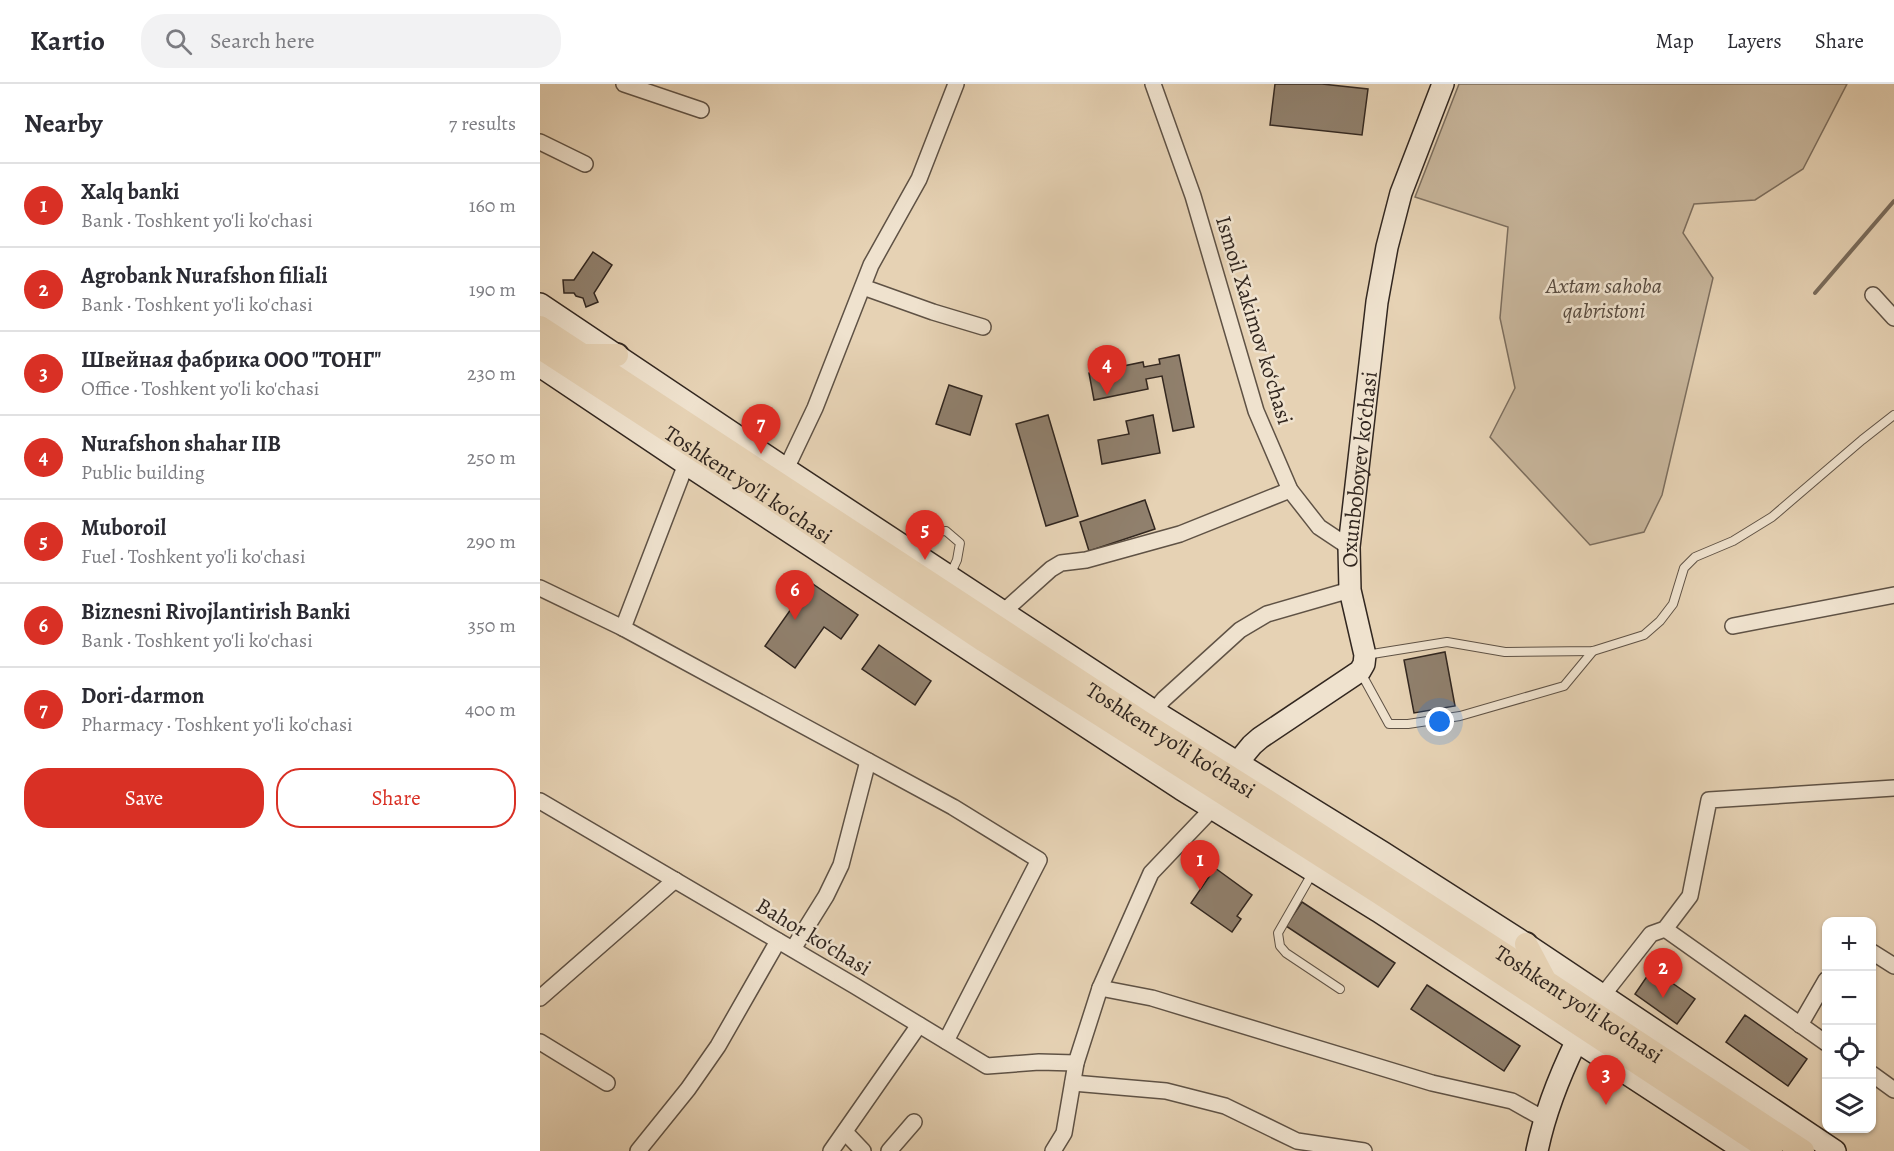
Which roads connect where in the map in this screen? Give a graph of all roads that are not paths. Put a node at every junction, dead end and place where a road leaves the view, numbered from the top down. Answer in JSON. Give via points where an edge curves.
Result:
{"nodes":[{"id":1,"x":624,"y":84,"type":"edge"},
{"id":2,"x":956,"y":84,"type":"edge"},
{"id":3,"x":1153,"y":84,"type":"edge"},
{"id":4,"x":1443,"y":84,"type":"edge"},
{"id":5,"x":700,"y":110,"type":"dead end"},
{"id":6,"x":540,"y":142,"type":"edge"},
{"id":7,"x":585,"y":164,"type":"dead end"},
{"id":8,"x":863,"y":287,"type":"junction"},
{"id":9,"x":1873,"y":295,"type":"dead end"},
{"id":10,"x":540,"y":304,"type":"edge"},
{"id":11,"x":1894,"y":318,"type":"edge"},
{"id":12,"x":540,"y":327,"type":"edge"},
{"id":13,"x":982,"y":327,"type":"dead end"},
{"id":14,"x":540,"y":348,"type":"edge"},
{"id":15,"x":617,"y":354,"type":"junction"},
{"id":16,"x":576,"y":361,"type":"junction"},
{"id":17,"x":543,"y":368,"type":"edge"},
{"id":18,"x":1894,"y":415,"type":"edge"},
{"id":19,"x":686,"y":464,"type":"junction"},
{"id":20,"x":786,"y":469,"type":"junction"},
{"id":21,"x":1290,"y":490,"type":"junction"},
{"id":22,"x":1349,"y":547,"type":"junction"},
{"id":23,"x":912,"y":552,"type":"junction"},
{"id":24,"x":949,"y":577,"type":"junction"},
{"id":25,"x":540,"y":588,"type":"edge"},
{"id":26,"x":1350,"y":590,"type":"junction"},
{"id":27,"x":1894,"y":595,"type":"edge"},
{"id":28,"x":1003,"y":612,"type":"junction"},
{"id":29,"x":1733,"y":626,"type":"dead end"},
{"id":30,"x":623,"y":628,"type":"junction"},
{"id":31,"x":980,"y":647,"type":"junction"},
{"id":32,"x":1593,"y":651,"type":"junction"},
{"id":33,"x":1362,"y":663,"type":"junction"},
{"id":34,"x":1154,"y":711,"type":"junction"},
{"id":35,"x":868,"y":761,"type":"junction"},
{"id":36,"x":1225,"y":785,"type":"junction"},
{"id":37,"x":1894,"y":788,"type":"edge"},
{"id":38,"x":540,"y":801,"type":"edge"},
{"id":39,"x":1313,"y":871,"type":"junction"},
{"id":40,"x":675,"y":880,"type":"junction"},
{"id":41,"x":1665,"y":929,"type":"junction"},
{"id":42,"x":778,"y":941,"type":"junction"},
{"id":43,"x":1526,"y":944,"type":"junction"},
{"id":44,"x":793,"y":950,"type":"junction"},
{"id":45,"x":1876,"y":955,"type":"edge"},
{"id":46,"x":1894,"y":966,"type":"edge"},
{"id":47,"x":1544,"y":980,"type":"junction"},
{"id":48,"x":1516,"y":983,"type":"junction"},
{"id":49,"x":1100,"y":988,"type":"junction"},
{"id":50,"x":1822,"y":988,"type":"edge"},
{"id":51,"x":1340,"y":989,"type":"dead end"},
{"id":52,"x":1604,"y":995,"type":"junction"},
{"id":53,"x":540,"y":998,"type":"edge"},
{"id":54,"x":1530,"y":1010,"type":"junction"},
{"id":55,"x":919,"y":1025,"type":"junction"},
{"id":56,"x":1800,"y":1025,"type":"junction"},
{"id":57,"x":1822,"y":1040,"type":"edge"},
{"id":58,"x":946,"y":1041,"type":"junction"},
{"id":59,"x":540,"y":1042,"type":"edge"},
{"id":60,"x":1576,"y":1042,"type":"junction"},
{"id":61,"x":1076,"y":1063,"type":"junction"},
{"id":62,"x":1876,"y":1077,"type":"edge"},
{"id":63,"x":607,"y":1083,"type":"dead end"},
{"id":64,"x":1073,"y":1083,"type":"junction"},
{"id":65,"x":1894,"y":1090,"type":"edge"},
{"id":66,"x":1544,"y":1119,"type":"junction"},
{"id":67,"x":914,"y":1122,"type":"dead end"},
{"id":68,"x":845,"y":1132,"type":"junction"},
{"id":69,"x":638,"y":1151,"type":"edge"},
{"id":70,"x":831,"y":1151,"type":"edge"},
{"id":71,"x":863,"y":1151,"type":"edge"},
{"id":72,"x":889,"y":1151,"type":"edge"},
{"id":73,"x":1053,"y":1151,"type":"edge"},
{"id":74,"x":1364,"y":1151,"type":"edge"},
{"id":75,"x":1537,"y":1151,"type":"edge"},
{"id":76,"x":1745,"y":1151,"type":"edge"},
{"id":77,"x":1770,"y":1151,"type":"edge"},
{"id":78,"x":1803,"y":1151,"type":"edge"},
{"id":79,"x":1835,"y":1151,"type":"edge"}],
"edges":[{"from":1,"to":5,"type":"street"},
{"from":2,"to":8,"type":"street","via":[[919,179],[871,265]]},
{"from":3,"to":21,"type":"street","name":"Ismoil Xakimov ko‘chasi","via":[[1193,196],[1256,411]]},
{"from":4,"to":22,"type":"street","name":"Oxunboboyev ko‘chasi","via":[[1401,193],[1387,247],[1377,302]]},
{"from":6,"to":7,"type":"street"},
{"from":8,"to":13,"type":"street"},
{"from":8,"to":20,"type":"street"},
{"from":9,"to":11,"type":"street"},
{"from":10,"to":15,"type":"street"},
{"from":12,"to":16,"type":"main road","name":"Toshkent yo'li ko'chasi"},
{"from":14,"to":16,"type":"main road","name":"Toshkent yo'li ko'chasi"},
{"from":15,"to":16,"type":"main road"},
{"from":15,"to":20,"type":"street"},
{"from":16,"to":17,"type":"main road"},
{"from":16,"to":31,"type":"main road","name":"Toshkent yo'li ko'chasi"},
{"from":16,"to":36,"type":"main road","name":"Toshkent yo'li ko'chasi","via":[[1144,723]]},
{"from":17,"to":19,"type":"street"},
{"from":18,"to":32,"type":"lane","via":[[1772,517],[1733,541],[1695,557],[1684,568],[1673,604],[1644,635]]},
{"from":19,"to":30,"type":"street"},
{"from":19,"to":31,"type":"street"},
{"from":20,"to":23,"type":"street"},
{"from":21,"to":22,"type":"street","name":"Ismoil Xakimov ko‘chasi","via":[[1319,527]]},
{"from":21,"to":28,"type":"street","via":[[1180,534],[1086,560],[1061,563]]},
{"from":22,"to":26,"type":"street","name":"Oxunboboyev ko‘chasi"},
{"from":23,"to":24,"type":"street"},
{"from":23,"to":24,"type":"lane","via":[[931,532],[946,531],[960,543]]},
{"from":24,"to":28,"type":"street"},
{"from":25,"to":30,"type":"street"},
{"from":26,"to":33,"type":"street","name":"Oxunboboyev ko‘chasi"},
{"from":26,"to":34,"type":"street","via":[[1267,614],[1240,630]]},
{"from":27,"to":29,"type":"street"},
{"from":28,"to":34,"type":"street"},
{"from":30,"to":35,"type":"street"},
{"from":31,"to":36,"type":"main road","name":"Toshkent yo'li ko'chasi"},
{"from":32,"to":33,"type":"lane","via":[[1505,652],[1447,642]]},
{"from":32,"to":33,"type":"lane","via":[[1564,686],[1460,716],[1408,724],[1389,724]]},
{"from":33,"to":36,"type":"street","via":[[1252,745]]},
{"from":34,"to":36,"type":"street"},
{"from":35,"to":44,"type":"street","via":[[841,865]]},
{"from":35,"to":58,"type":"street","via":[[953,807],[1038,860]]},
{"from":36,"to":39,"type":"street"},
{"from":36,"to":43,"type":"street"},
{"from":36,"to":47,"type":"main road","name":"Toshkent yo'li ko'chasi"},
{"from":36,"to":48,"type":"main road","name":"Toshkent yo'li ko'chasi"},
{"from":36,"to":49,"type":"street","via":[[1151,873]]},
{"from":37,"to":41,"type":"street","via":[[1709,800],[1690,896]]},
{"from":38,"to":40,"type":"street","name":"Bahor ko‘chasi"},
{"from":39,"to":51,"type":"lane","via":[[1278,933],[1280,946]]},
{"from":39,"to":54,"type":"street"},
{"from":40,"to":42,"type":"street","name":"Bahor ko‘chasi"},
{"from":40,"to":53,"type":"street"},
{"from":41,"to":52,"type":"street","via":[[1651,934]]},
{"from":41,"to":56,"type":"street"},
{"from":42,"to":44,"type":"street","name":"Bahor ko‘chasi"},
{"from":42,"to":69,"type":"street","via":[[718,1046]]},
{"from":43,"to":47,"type":"main road"},
{"from":43,"to":52,"type":"street"},
{"from":44,"to":55,"type":"street","name":"Bahor ko‘chasi"},
{"from":45,"to":46,"type":"street"},
{"from":47,"to":78,"type":"main road","name":"Toshkent yo'li ko'chasi"},
{"from":48,"to":54,"type":"main road"},
{"from":48,"to":77,"type":"main road","name":"Toshkent yo'li ko'chasi"},
{"from":49,"to":61,"type":"street"},
{"from":49,"to":66,"type":"street","via":[[1152,998],[1432,1083],[1512,1101]]},
{"from":50,"to":56,"type":"street"},
{"from":52,"to":79,"type":"street"},
{"from":54,"to":60,"type":"street"},
{"from":55,"to":58,"type":"street","name":"Bahor ko‘chasi"},
{"from":55,"to":68,"type":"street"},
{"from":56,"to":57,"type":"street"},
{"from":58,"to":61,"type":"street","name":"Bahor ko‘chasi","via":[[987,1066]]},
{"from":59,"to":63,"type":"street"},
{"from":60,"to":66,"type":"street"},
{"from":60,"to":76,"type":"street"},
{"from":61,"to":64,"type":"street"},
{"from":62,"to":65,"type":"street"},
{"from":64,"to":73,"type":"street","via":[[1064,1133]]},
{"from":64,"to":74,"type":"street","via":[[1166,1091],[1226,1106],[1297,1141]]},
{"from":66,"to":75,"type":"street"},
{"from":67,"to":72,"type":"street"},
{"from":68,"to":70,"type":"street"},
{"from":68,"to":71,"type":"street"}]}
